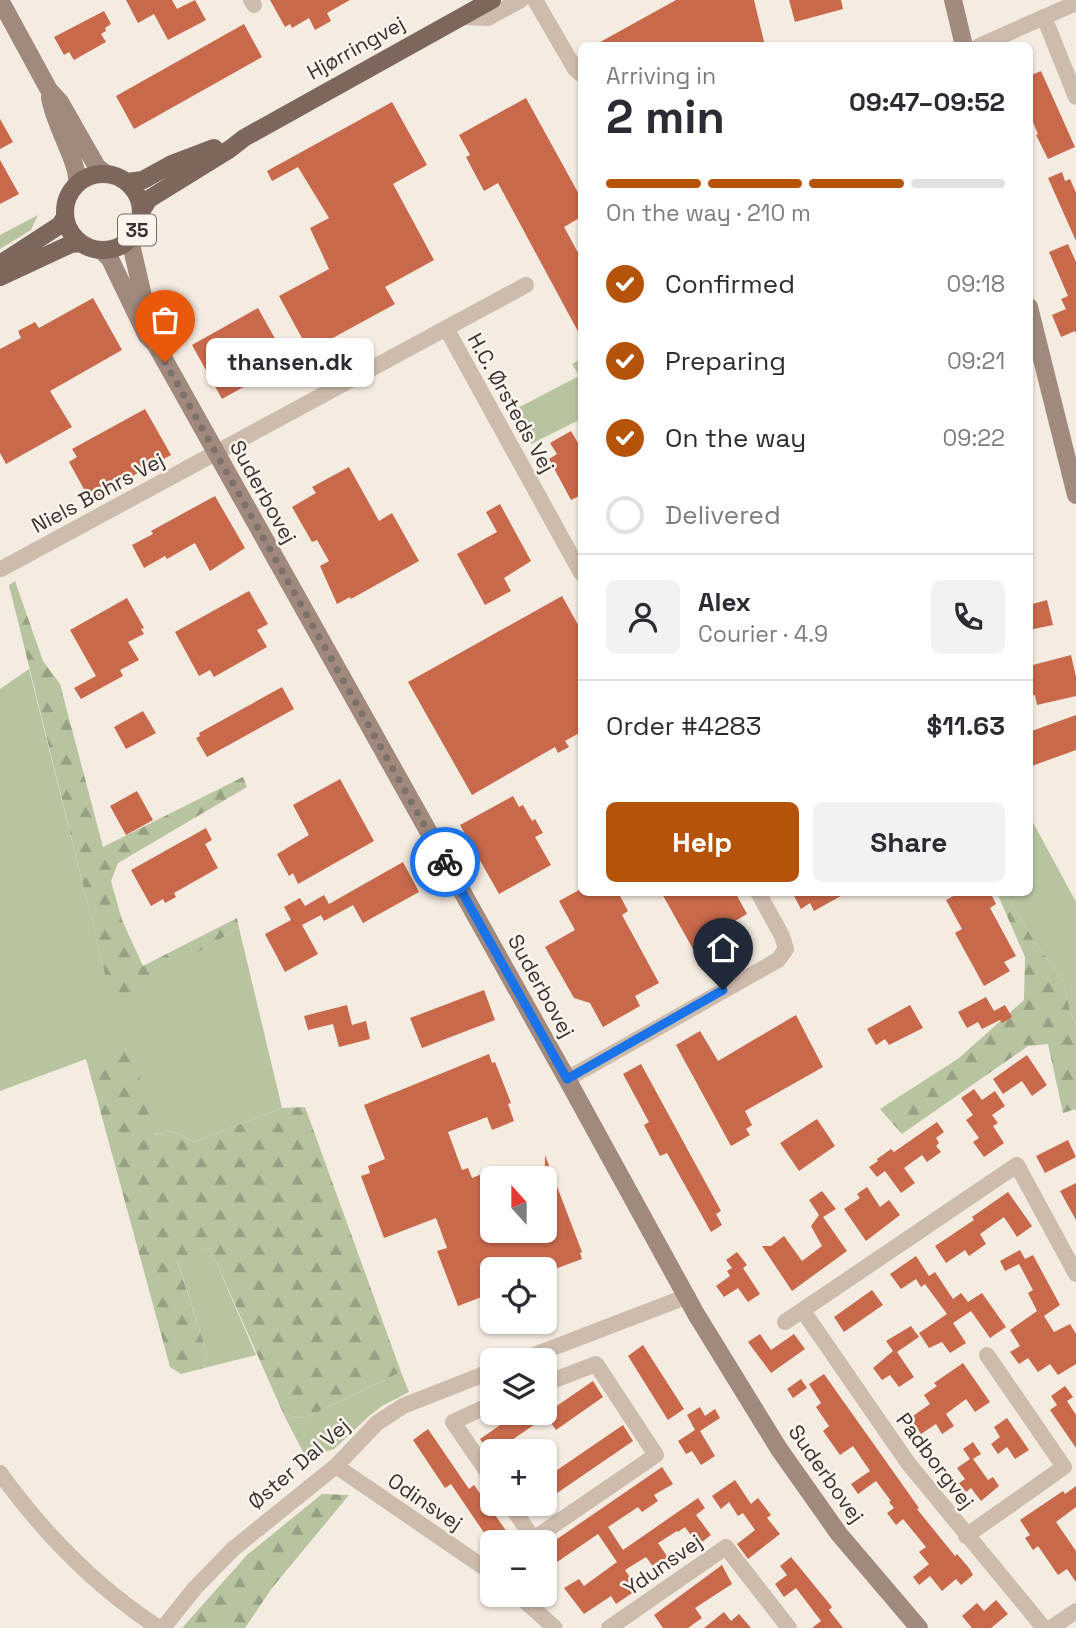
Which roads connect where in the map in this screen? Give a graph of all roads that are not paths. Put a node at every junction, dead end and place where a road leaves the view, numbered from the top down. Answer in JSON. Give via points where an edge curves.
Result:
{"nodes":[{"id":1,"x":0,"y":0,"type":"edge"},
{"id":2,"x":492,"y":0,"type":"edge"},
{"id":3,"x":521,"y":0,"type":"edge"},
{"id":4,"x":535,"y":0,"type":"edge"},
{"id":5,"x":953,"y":0,"type":"edge"},
{"id":6,"x":1076,"y":3,"type":"edge"},
{"id":7,"x":462,"y":17,"type":"junction"},
{"id":8,"x":1044,"y":17,"type":"junction"},
{"id":9,"x":963,"y":42,"type":"edge"},
{"id":10,"x":988,"y":42,"type":"edge"},
{"id":11,"x":578,"y":72,"type":"edge"},
{"id":12,"x":50,"y":90,"type":"junction"},
{"id":13,"x":1076,"y":97,"type":"edge"},
{"id":14,"x":244,"y":138,"type":"junction"},
{"id":15,"x":105,"y":173,"type":"junction"},
{"id":16,"x":127,"y":182,"type":"junction"},
{"id":17,"x":77,"y":184,"type":"junction"},
{"id":18,"x":142,"y":210,"type":"junction"},
{"id":19,"x":65,"y":217,"type":"junction"},
{"id":20,"x":130,"y":240,"type":"junction"},
{"id":21,"x":80,"y":243,"type":"junction"},
{"id":22,"x":101,"y":250,"type":"junction"},
{"id":23,"x":0,"y":264,"type":"edge"},
{"id":24,"x":0,"y":277,"type":"edge"},
{"id":25,"x":526,"y":285,"type":"dead end"},
{"id":26,"x":1033,"y":322,"type":"edge"},
{"id":27,"x":446,"y":328,"type":"junction"},
{"id":28,"x":156,"y":345,"type":"junction"},
{"id":29,"x":215,"y":453,"type":"junction"},
{"id":30,"x":1073,"y":468,"type":"edge"},
{"id":31,"x":1076,"y":495,"type":"edge"},
{"id":32,"x":578,"y":568,"type":"edge"},
{"id":33,"x":1,"y":569,"type":"edge"},
{"id":34,"x":760,"y":896,"type":"edge"},
{"id":35,"x":567,"y":1079,"type":"junction"},
{"id":36,"x":1076,"y":1274,"type":"edge"},
{"id":37,"x":688,"y":1296,"type":"junction"},
{"id":38,"x":803,"y":1311,"type":"junction"},
{"id":39,"x":785,"y":1322,"type":"dead end"},
{"id":40,"x":552,"y":1348,"type":"edge"},
{"id":41,"x":987,"y":1355,"type":"dead end"},
{"id":42,"x":480,"y":1376,"type":"edge"},
{"id":43,"x":557,"y":1379,"type":"edge"},
{"id":44,"x":480,"y":1410,"type":"edge"},
{"id":45,"x":480,"y":1461,"type":"edge"},
{"id":46,"x":336,"y":1465,"type":"junction"},
{"id":47,"x":0,"y":1473,"type":"edge"},
{"id":48,"x":546,"y":1530,"type":"edge"},
{"id":49,"x":966,"y":1536,"type":"junction"},
{"id":50,"x":480,"y":1565,"type":"edge"},
{"id":51,"x":532,"y":1607,"type":"edge"},
{"id":52,"x":1076,"y":1611,"type":"edge"},
{"id":53,"x":161,"y":1628,"type":"edge"},
{"id":54,"x":555,"y":1628,"type":"edge"},
{"id":55,"x":609,"y":1628,"type":"edge"},
{"id":56,"x":789,"y":1628,"type":"edge"},
{"id":57,"x":919,"y":1628,"type":"edge"},
{"id":58,"x":1044,"y":1628,"type":"edge"},
{"id":59,"x":1051,"y":1628,"type":"edge"}],
"edges":[{"from":1,"to":12,"type":"street"},
{"from":2,"to":7,"type":"main road","name":"Hjørringvej","number":"35"},
{"from":3,"to":7,"type":"street","via":[[488,18]]},
{"from":4,"to":11,"type":"street"},
{"from":5,"to":9,"type":"street"},
{"from":6,"to":8,"type":"street"},
{"from":7,"to":14,"type":"main road","name":"Hjørringvej","number":"35"},
{"from":8,"to":10,"type":"street"},
{"from":8,"to":13,"type":"street"},
{"from":12,"to":15,"type":"street"},
{"from":12,"to":17,"type":"street","via":[[51,107],[78,174]]},
{"from":14,"to":16,"type":"main road","name":"Hjørringvej","number":"35","via":[[226,141],[143,180]]},
{"from":14,"to":18,"type":"main road","name":"Hjørringvej","number":"35","via":[[149,200]]},
{"from":15,"to":16,"type":"main road"},
{"from":15,"to":17,"type":"main road"},
{"from":16,"to":18,"type":"main road","number":"35"},
{"from":17,"to":19,"type":"main road","via":[[69,194]]},
{"from":18,"to":20,"type":"main road","number":"35"},
{"from":19,"to":21,"type":"main road"},
{"from":19,"to":23,"type":"main road","via":[[60,225]]},
{"from":20,"to":22,"type":"main road","number":"35"},
{"from":20,"to":28,"type":"street","name":"Suderbovej"},
{"from":21,"to":22,"type":"main road","number":"35"},
{"from":21,"to":24,"type":"main road"},
{"from":22,"to":28,"type":"street","name":"Suderbovej"},
{"from":25,"to":27,"type":"street","name":"H.C. Ørsteds Vej"},
{"from":26,"to":30,"type":"street"},
{"from":27,"to":29,"type":"street","name":"H.C. Ørsteds Vej"},
{"from":27,"to":32,"type":"street","name":"H.C. Ørsteds Vej"},
{"from":28,"to":29,"type":"street","name":"Suderbovej"},
{"from":29,"to":33,"type":"street","name":"Niels Bohrs Vej"},
{"from":29,"to":35,"type":"street","name":"Suderbovej"},
{"from":30,"to":31,"type":"street"},
{"from":34,"to":35,"type":"street","via":[[786,949],[778,960]]},
{"from":35,"to":37,"type":"street","name":"Suderbovej"},
{"from":36,"to":38,"type":"street","via":[[1017,1165]]},
{"from":37,"to":40,"type":"street"},
{"from":37,"to":57,"type":"street","name":"Suderbovej","via":[[779,1449],[839,1534]]},
{"from":38,"to":39,"type":"street"},
{"from":38,"to":49,"type":"street","name":"Padborgvej","via":[[908,1463]]},
{"from":41,"to":49,"type":"street","via":[[1063,1467]]},
{"from":42,"to":46,"type":"street","name":"Øster Dal Vej","via":[[403,1406],[377,1423]]},
{"from":43,"to":48,"type":"street","via":[[596,1364],[656,1455]]},
{"from":44,"to":45,"type":"street","via":[[453,1422]]},
{"from":46,"to":50,"type":"street","name":"Odinsvej"},
{"from":46,"to":53,"type":"street","name":"Øster Dal Vej","via":[[233,1549]]},
{"from":47,"to":53,"type":"street","via":[[46,1532],[135,1612]]},
{"from":49,"to":58,"type":"street","name":"Padborgvej"},
{"from":51,"to":54,"type":"street"},
{"from":52,"to":59,"type":"street"},
{"from":55,"to":56,"type":"street","name":"Ydunsvej","via":[[726,1547]]}]}
